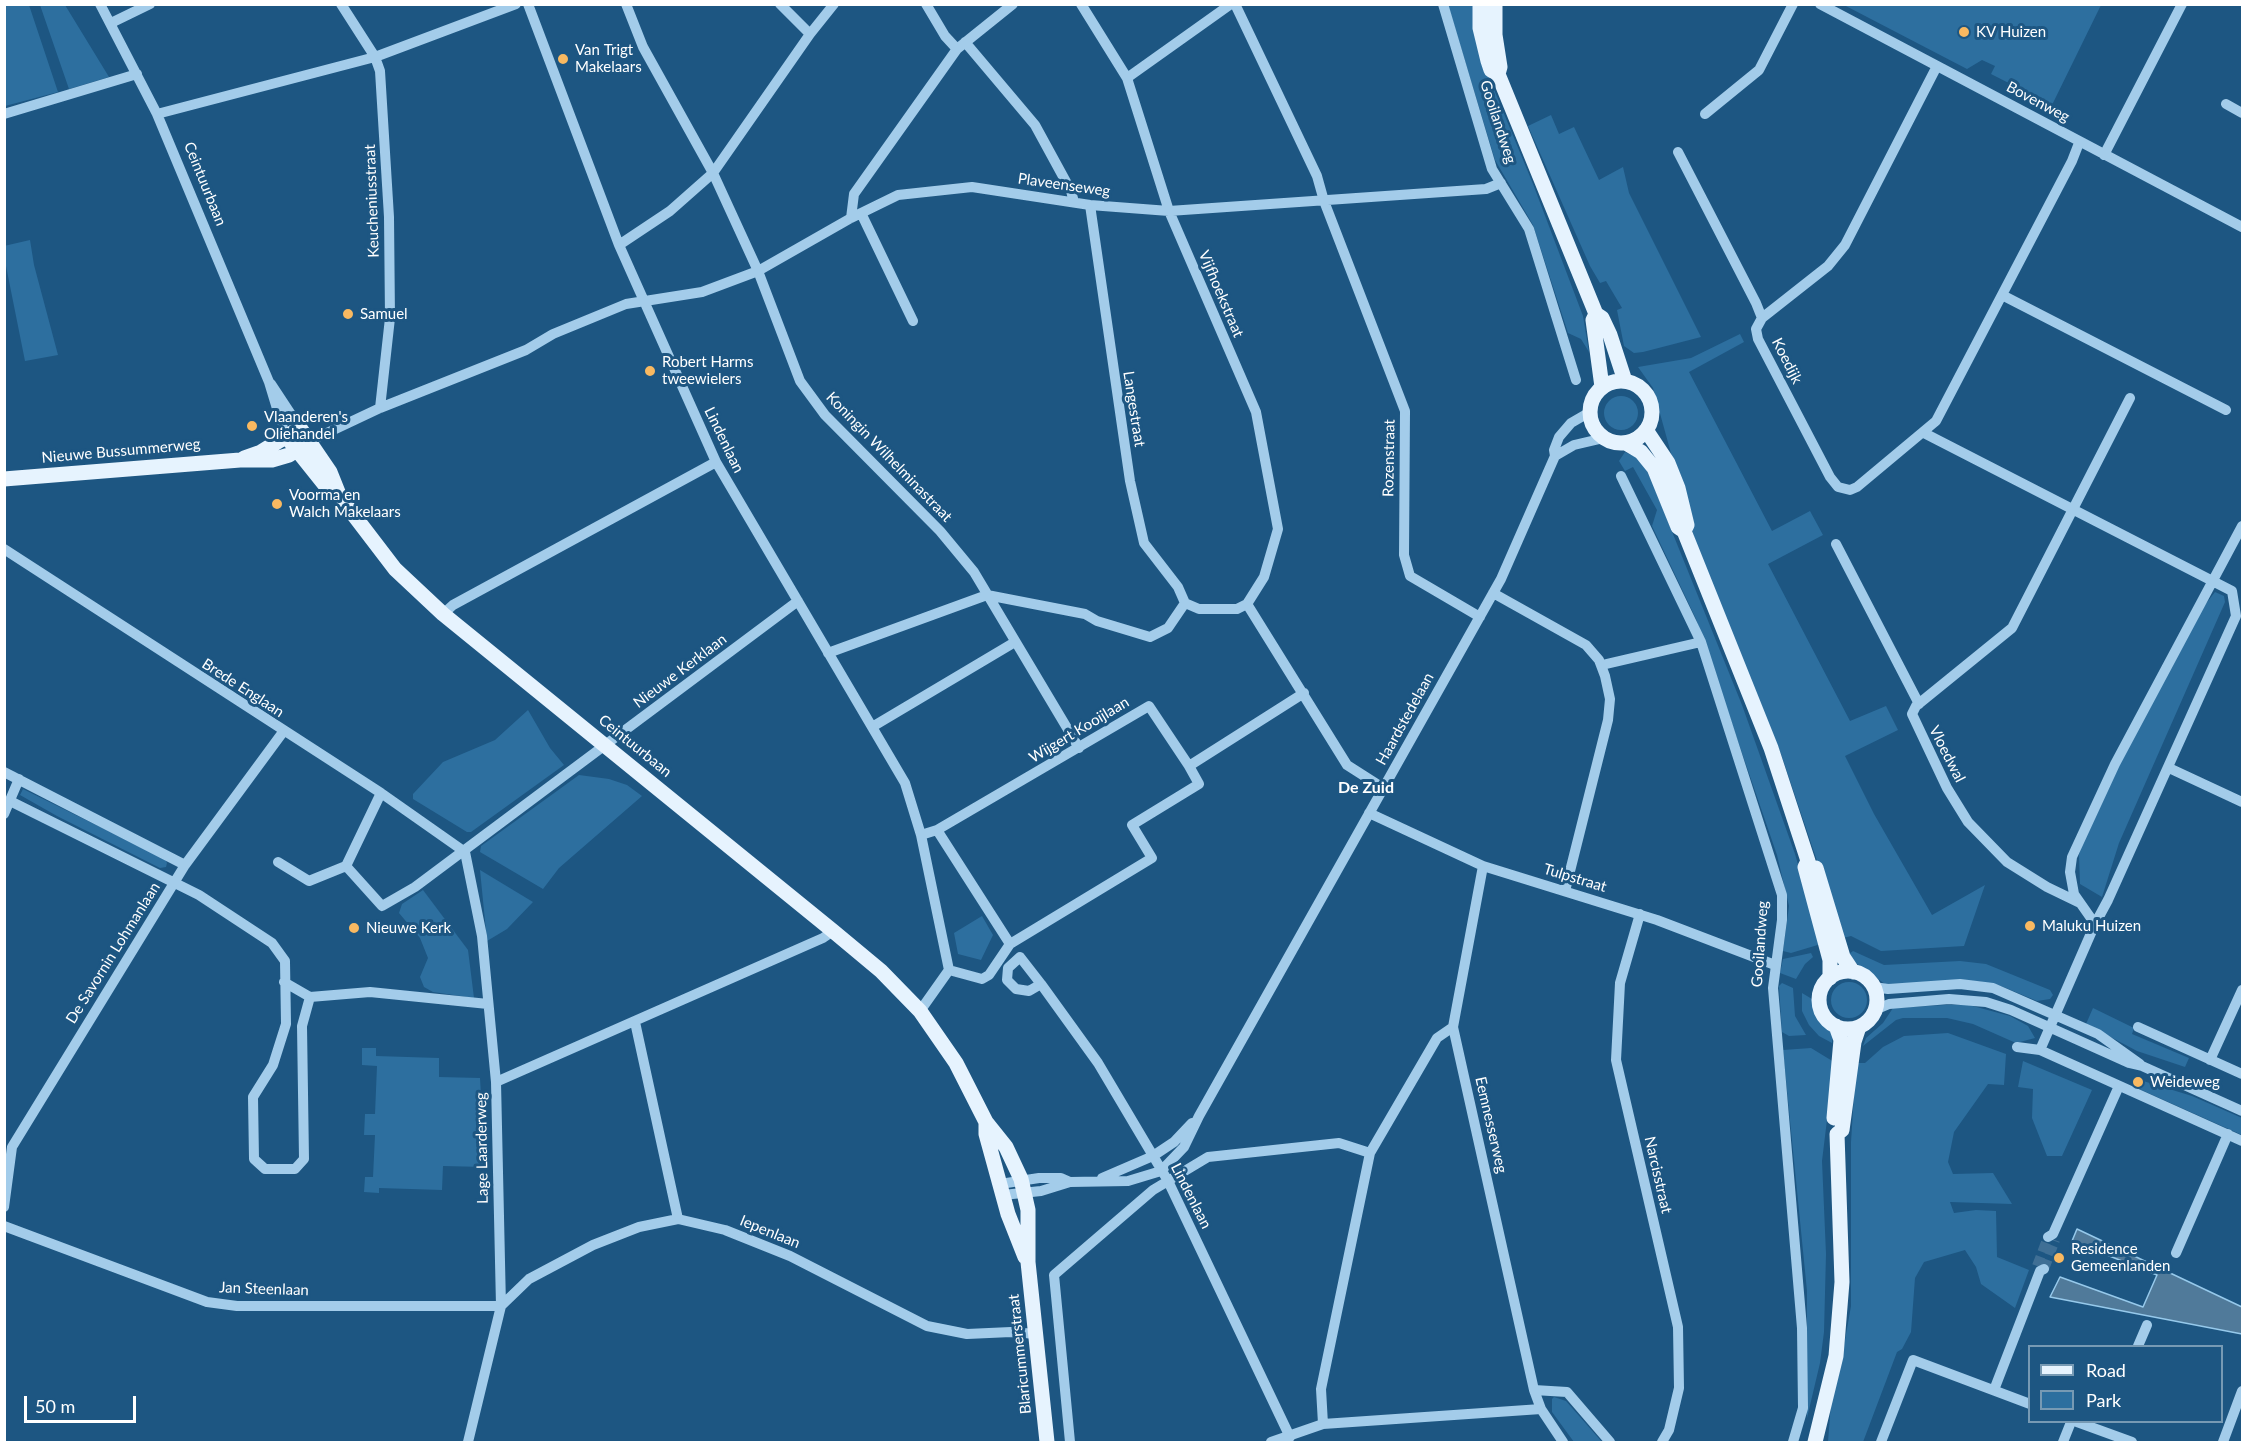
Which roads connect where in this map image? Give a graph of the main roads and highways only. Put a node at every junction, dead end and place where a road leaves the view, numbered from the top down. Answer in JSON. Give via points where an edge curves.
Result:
{"nodes":[{"id":1,"x":1480,"y":4,"type":"edge"},
{"id":2,"x":1495,"y":4,"type":"edge"},
{"id":3,"x":1498,"y":74,"type":"junction"},
{"id":4,"x":1596,"y":314,"type":"junction"},
{"id":5,"x":1624,"y":381,"type":"junction"},
{"id":6,"x":1602,"y":387,"type":"junction"},
{"id":7,"x":300,"y":428,"type":"joint"},
{"id":8,"x":1646,"y":430,"type":"junction"},
{"id":9,"x":285,"y":435,"type":"junction"},
{"id":10,"x":310,"y":441,"type":"junction"},
{"id":11,"x":1626,"y":443,"type":"junction"},
{"id":12,"x":295,"y":451,"type":"junction"},
{"id":13,"x":240,"y":460,"type":"junction"},
{"id":14,"x":4,"y":479,"type":"edge"},
{"id":15,"x":339,"y":497,"type":"junction"},
{"id":16,"x":1684,"y":531,"type":"junction"},
{"id":17,"x":1808,"y":861,"type":"junction"},
{"id":18,"x":1853,"y":972,"type":"junction"},
{"id":19,"x":1830,"y":978,"type":"junction"},
{"id":20,"x":920,"y":1011,"type":"joint"},
{"id":21,"x":1836,"y":1026,"type":"junction"},
{"id":22,"x":1859,"y":1027,"type":"junction"},
{"id":23,"x":986,"y":1122,"type":"junction"},
{"id":24,"x":1837,"y":1134,"type":"junction"},
{"id":25,"x":1028,"y":1262,"type":"junction"},
{"id":26,"x":1047,"y":1443,"type":"edge"},
{"id":27,"x":1815,"y":1443,"type":"edge"}],
"edges":[{"from":1,"to":3,"type":"main road","name":"Gooilandweg","via":[[1483,48],[1491,70]]},
{"from":2,"to":3,"type":"main road","name":"Gooilandweg"},
{"from":3,"to":4,"type":"main road","name":"Gooilandweg"},
{"from":4,"to":5,"type":"main road","name":"Gooilandweg","via":[[1610,335]]},
{"from":4,"to":6,"type":"main road","name":"Gooilandweg","via":[[1593,320]]},
{"from":5,"to":6,"type":"main road"},
{"from":5,"to":8,"type":"main road","via":[[1642,389],[1650,402],[1652,416]]},
{"from":6,"to":11,"type":"main road","via":[[1594,396],[1590,412],[1593,427],[1604,438]]},
{"from":7,"to":9,"type":"main road","name":"Nieuwe Bussummerweg"},
{"from":7,"to":10,"type":"main road","name":"Ceintuurbaan"},
{"from":8,"to":11,"type":"main road"},
{"from":8,"to":16,"type":"main road","via":[[1668,463],[1678,488],[1687,525]]},
{"from":9,"to":12,"type":"main road","name":"Ceintuurbaan"},
{"from":9,"to":13,"type":"main road","name":"Nieuwe Bussummerweg","via":[[261,452]]},
{"from":10,"to":12,"type":"main road","name":"Nieuwe Bussummerweg"},
{"from":10,"to":15,"type":"main road","name":"Ceintuurbaan","via":[[330,472]]},
{"from":11,"to":16,"type":"main road","via":[[1651,462],[1678,527]]},
{"from":12,"to":13,"type":"main road","name":"Nieuwe Bussummerweg","via":[[272,460]]},
{"from":12,"to":15,"type":"main road","name":"Ceintuurbaan","via":[[328,490]]},
{"from":13,"to":14,"type":"main road","name":"Nieuwe Bussummerweg"},
{"from":15,"to":20,"type":"main road","name":"Ceintuurbaan","via":[[395,569],[443,614],[833,931],[881,971]]},
{"from":16,"to":17,"type":"main road","via":[[1771,748]]},
{"from":17,"to":18,"type":"main road","via":[[1814,864],[1843,957]]},
{"from":17,"to":19,"type":"main road","via":[[1805,867],[1830,960]]},
{"from":18,"to":19,"type":"main road"},
{"from":18,"to":22,"type":"main road","via":[[1867,979],[1877,999],[1870,1019]]},
{"from":19,"to":21,"type":"main road","via":[[1821,991],[1820,1003],[1823,1014]]},
{"from":20,"to":23,"type":"main road","name":"Blaricummerstraat","via":[[956,1063]]},
{"from":21,"to":22,"type":"main road"},
{"from":21,"to":24,"type":"main road","via":[[1841,1040],[1833,1130]]},
{"from":22,"to":24,"type":"main road","via":[[1842,1130]]},
{"from":23,"to":25,"type":"main road","name":"Blaricummerstraat","via":[[1008,1214]]},
{"from":23,"to":25,"type":"main road","name":"Blaricummerstraat","via":[[1006,1147],[1023,1186],[1028,1210]]},
{"from":24,"to":27,"type":"main road","via":[[1841,1293],[1836,1356]]},
{"from":25,"to":26,"type":"main road","name":"Blaricummerstraat"}]}
